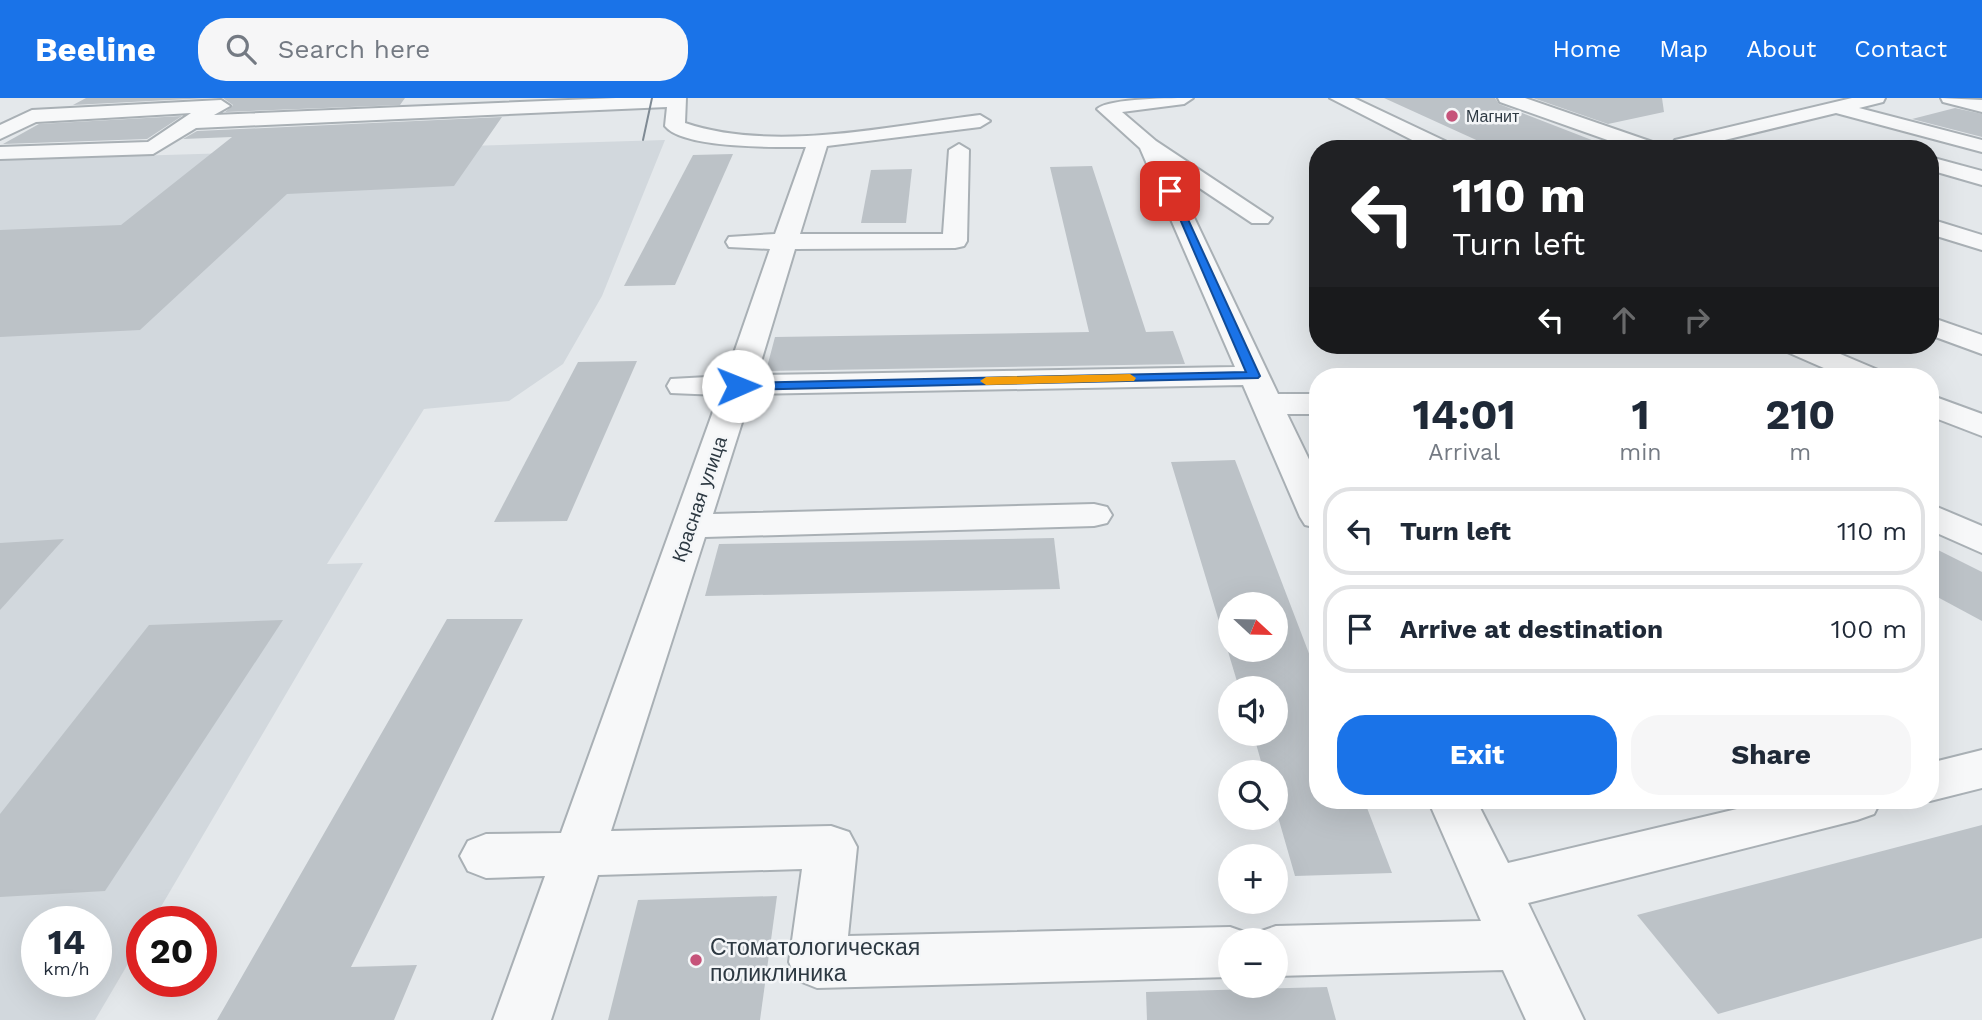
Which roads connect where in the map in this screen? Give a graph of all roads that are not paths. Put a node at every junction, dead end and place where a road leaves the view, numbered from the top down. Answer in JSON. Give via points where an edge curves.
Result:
{"nodes":[{"id":1,"x":383,"y":98,"type":"edge"},
{"id":2,"x":1184,"y":98,"type":"edge"},
{"id":3,"x":1339,"y":98,"type":"edge"},
{"id":4,"x":1507,"y":98,"type":"edge"},
{"id":5,"x":1803,"y":98,"type":"edge"},
{"id":6,"x":1876,"y":98,"type":"edge"},
{"id":7,"x":1950,"y":98,"type":"edge"},
{"id":8,"x":677,"y":99,"type":"edge"},
{"id":9,"x":621,"y":101,"type":"edge"},
{"id":10,"x":1111,"y":104,"type":"edge"},
{"id":11,"x":1982,"y":106,"type":"edge"},
{"id":12,"x":214,"y":107,"type":"junction"},
{"id":13,"x":1837,"y":107,"type":"junction"},
{"id":14,"x":980,"y":121,"type":"dead end"},
{"id":15,"x":192,"y":122,"type":"junction"},
{"id":16,"x":0,"y":133,"type":"edge"},
{"id":17,"x":1427,"y":140,"type":"edge"},
{"id":18,"x":1628,"y":140,"type":"edge"},
{"id":19,"x":1714,"y":140,"type":"edge"},
{"id":20,"x":818,"y":141,"type":"junction"},
{"id":21,"x":1149,"y":145,"type":"junction"},
{"id":22,"x":1979,"y":146,"type":"edge"},
{"id":23,"x":959,"y":150,"type":"dead end"},
{"id":24,"x":0,"y":153,"type":"edge"},
{"id":25,"x":1939,"y":158,"type":"edge"},
{"id":26,"x":1939,"y":164,"type":"edge"},
{"id":27,"x":1982,"y":178,"type":"edge"},
{"id":28,"x":1260,"y":218,"type":"dead end"},
{"id":29,"x":1939,"y":229,"type":"edge"},
{"id":30,"x":738,"y":242,"type":"dead end"},
{"id":31,"x":785,"y":243,"type":"junction"},
{"id":32,"x":1982,"y":243,"type":"edge"},
{"id":33,"x":1939,"y":328,"type":"edge"},
{"id":34,"x":1982,"y":345,"type":"edge"},
{"id":35,"x":1816,"y":354,"type":"edge"},
{"id":36,"x":1848,"y":368,"type":"edge"},
{"id":37,"x":682,"y":386,"type":"dead end"},
{"id":38,"x":738,"y":386,"type":"junction"},
{"id":39,"x":1260,"y":390,"type":"junction"},
{"id":40,"x":1309,"y":402,"type":"edge"},
{"id":41,"x":1939,"y":408,"type":"edge"},
{"id":42,"x":1982,"y":426,"type":"edge"},
{"id":43,"x":1308,"y":477,"type":"edge"},
{"id":44,"x":1094,"y":515,"type":"dead end"},
{"id":45,"x":1939,"y":520,"type":"edge"},
{"id":46,"x":690,"y":526,"type":"junction"},
{"id":47,"x":1982,"y":541,"type":"edge"},
{"id":48,"x":1982,"y":769,"type":"edge"},
{"id":49,"x":1939,"y":780,"type":"edge"},
{"id":50,"x":1456,"y":809,"type":"edge"},
{"id":51,"x":1820,"y":809,"type":"edge"},
{"id":52,"x":578,"y":855,"type":"junction"},
{"id":53,"x":485,"y":856,"type":"dead end"},
{"id":54,"x":1494,"y":889,"type":"junction"},
{"id":55,"x":1520,"y":945,"type":"junction"},
{"id":56,"x":1288,"y":951,"type":"edge"},
{"id":57,"x":1218,"y":952,"type":"edge"},
{"id":58,"x":523,"y":1020,"type":"edge"},
{"id":59,"x":1555,"y":1020,"type":"edge"}],
"edges":[{"from":1,"to":12,"type":"street"},
{"from":2,"to":10,"type":"street"},
{"from":3,"to":17,"type":"street"},
{"from":4,"to":18,"type":"street"},
{"from":5,"to":13,"type":"street"},
{"from":6,"to":13,"type":"street"},
{"from":7,"to":11,"type":"street"},
{"from":8,"to":9,"type":"street"},
{"from":8,"to":20,"type":"street","via":[[675,126],[702,137],[731,142]]},
{"from":9,"to":15,"type":"street"},
{"from":10,"to":21,"type":"street"},
{"from":12,"to":15,"type":"street"},
{"from":12,"to":16,"type":"street","via":[[32,116]]},
{"from":13,"to":19,"type":"street"},
{"from":13,"to":22,"type":"street"},
{"from":14,"to":20,"type":"street"},
{"from":15,"to":24,"type":"street","via":[[153,148]]},
{"from":20,"to":31,"type":"street","name":"Красная улица"},
{"from":21,"to":28,"type":"street"},
{"from":21,"to":39,"type":"street"},
{"from":22,"to":25,"type":"street"},
{"from":23,"to":31,"type":"street","via":[[955,241]]},
{"from":26,"to":27,"type":"street"},
{"from":29,"to":32,"type":"street"},
{"from":30,"to":31,"type":"street"},
{"from":31,"to":38,"type":"street","name":"Красная улица"},
{"from":33,"to":34,"type":"street"},
{"from":35,"to":36,"type":"street"},
{"from":37,"to":38,"type":"street"},
{"from":38,"to":39,"type":"street"},
{"from":38,"to":46,"type":"street","name":"Красная улица"},
{"from":39,"to":40,"type":"street"},
{"from":39,"to":43,"type":"street"},
{"from":41,"to":42,"type":"street"},
{"from":44,"to":46,"type":"street"},
{"from":45,"to":47,"type":"street"},
{"from":46,"to":52,"type":"street","name":"Красная улица"},
{"from":48,"to":49,"type":"street"},
{"from":50,"to":54,"type":"street"},
{"from":51,"to":54,"type":"street"},
{"from":52,"to":53,"type":"street"},
{"from":52,"to":57,"type":"street","via":[[831,847],[817,962]]},
{"from":52,"to":58,"type":"street","name":"Красная улица"},
{"from":54,"to":55,"type":"street"},
{"from":55,"to":56,"type":"street"},
{"from":55,"to":59,"type":"street"}]}
